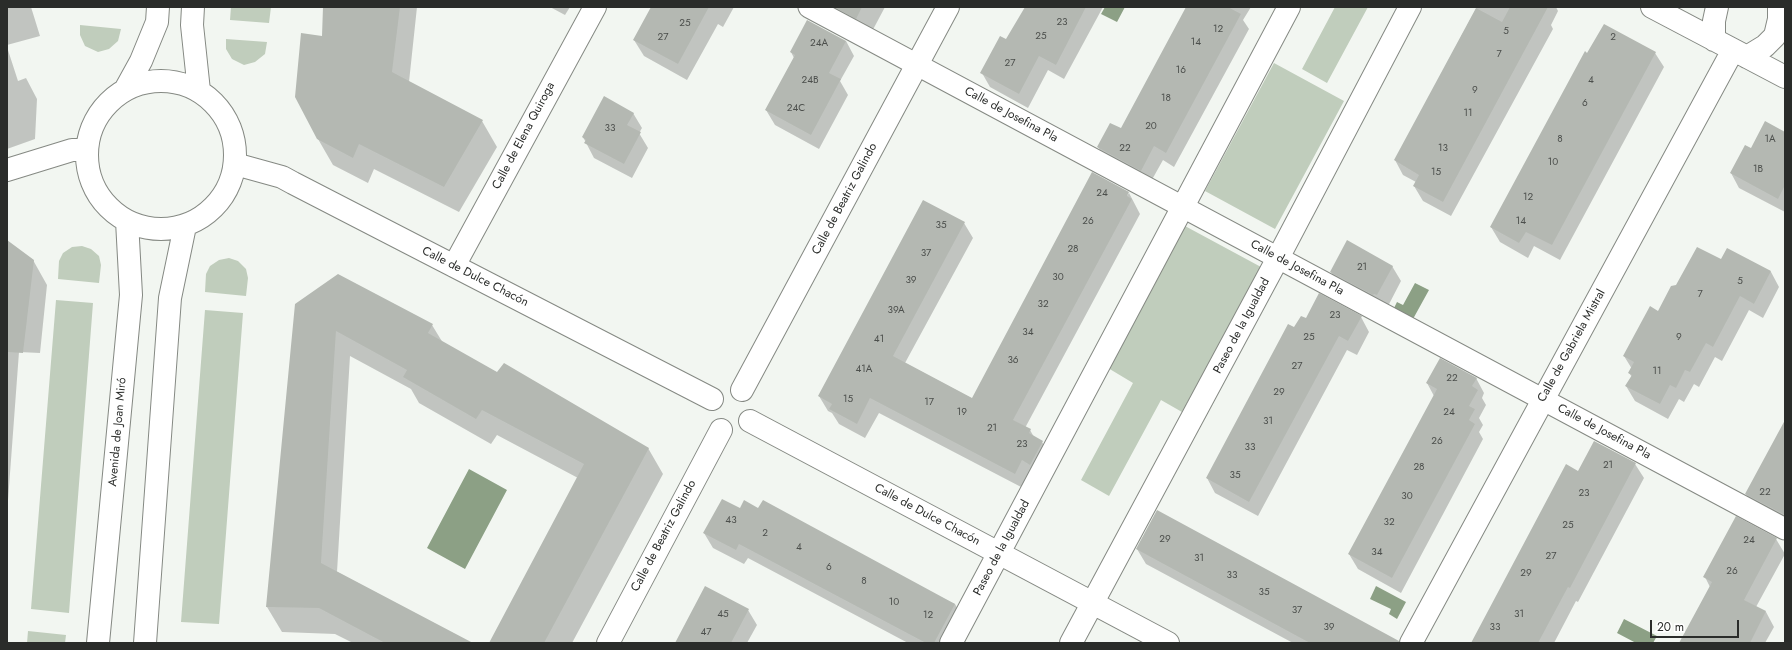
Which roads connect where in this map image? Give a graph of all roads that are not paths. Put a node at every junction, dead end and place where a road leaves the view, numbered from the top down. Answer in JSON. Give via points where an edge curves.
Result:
{"nodes":[{"id":1,"x":158,"y":7,"type":"edge"},
{"id":2,"x":193,"y":7,"type":"edge"},
{"id":3,"x":595,"y":7,"type":"edge"},
{"id":4,"x":809,"y":7,"type":"edge"},
{"id":5,"x":948,"y":7,"type":"edge"},
{"id":6,"x":1289,"y":7,"type":"edge"},
{"id":7,"x":1410,"y":7,"type":"edge"},
{"id":8,"x":1652,"y":7,"type":"edge"},
{"id":9,"x":1718,"y":7,"type":"edge"},
{"id":10,"x":1779,"y":7,"type":"edge"},
{"id":11,"x":1714,"y":40,"type":"junction"},
{"id":12,"x":1740,"y":54,"type":"junction"},
{"id":13,"x":917,"y":65,"type":"junction"},
{"id":14,"x":1785,"y":77,"type":"edge"},
{"id":15,"x":126,"y":90,"type":"junction"},
{"id":16,"x":199,"y":91,"type":"junction"},
{"id":17,"x":87,"y":150,"type":"junction"},
{"id":18,"x":235,"y":164,"type":"junction"},
{"id":19,"x":7,"y":170,"type":"edge"},
{"id":20,"x":1183,"y":207,"type":"junction"},
{"id":21,"x":127,"y":221,"type":"junction"},
{"id":22,"x":185,"y":226,"type":"junction"},
{"id":23,"x":1278,"y":258,"type":"junction"},
{"id":24,"x":454,"y":266,"type":"junction"},
{"id":25,"x":742,"y":390,"type":"junction"},
{"id":26,"x":712,"y":399,"type":"junction"},
{"id":27,"x":1543,"y":400,"type":"junction"},
{"id":28,"x":750,"y":421,"type":"junction"},
{"id":29,"x":721,"y":430,"type":"junction"},
{"id":30,"x":1785,"y":530,"type":"edge"},
{"id":31,"x":1000,"y":553,"type":"junction"},
{"id":32,"x":1093,"y":602,"type":"junction"},
{"id":33,"x":98,"y":643,"type":"edge"},
{"id":34,"x":145,"y":643,"type":"edge"},
{"id":35,"x":608,"y":643,"type":"edge"},
{"id":36,"x":951,"y":643,"type":"edge"},
{"id":37,"x":1071,"y":643,"type":"edge"},
{"id":38,"x":1168,"y":643,"type":"edge"},
{"id":39,"x":1411,"y":643,"type":"edge"}],
"edges":[{"from":1,"to":15,"type":"street","via":[[157,22],[152,35]]},
{"from":2,"to":16,"type":"street","via":[[192,25]]},
{"from":3,"to":24,"type":"street","name":"Calle de Elena Quiroga"},
{"from":4,"to":13,"type":"street","name":"Calle de Josefina Pla"},
{"from":5,"to":13,"type":"street","name":"Calle de Beatriz Galindo"},
{"from":6,"to":20,"type":"street","name":"Paseo de la Igualdad"},
{"from":7,"to":23,"type":"street","name":"Paseo de la Igualdad"},
{"from":8,"to":11,"type":"street"},
{"from":9,"to":11,"type":"street","via":[[1714,21]]},
{"from":10,"to":12,"type":"street","via":[[1775,36],[1765,46]]},
{"from":11,"to":12,"type":"street"},
{"from":12,"to":14,"type":"street"},
{"from":12,"to":27,"type":"street","name":"Calle de Gabriela Mistral"},
{"from":13,"to":20,"type":"street","name":"Calle de Josefina Pla"},
{"from":13,"to":25,"type":"street","name":"Calle de Beatriz Galindo"},
{"from":15,"to":16,"type":"street","via":[[144,83],[162,81],[181,84]]},
{"from":15,"to":17,"type":"street","via":[[110,100],[99,114],[91,131]]},
{"from":16,"to":18,"type":"street","via":[[216,104],[228,122],[235,142]]},
{"from":17,"to":19,"type":"street","via":[[72,150]]},
{"from":17,"to":21,"type":"street","via":[[89,171],[96,191],[110,208]]},
{"from":18,"to":22,"type":"street","via":[[230,184],[219,202],[203,217]]},
{"from":18,"to":24,"type":"street","name":"Calle de Dulce Chacón","via":[[282,177]]},
{"from":20,"to":23,"type":"street","name":"Calle de Josefina Pla"},
{"from":20,"to":31,"type":"street","name":"Paseo de la Igualdad"},
{"from":21,"to":22,"type":"street","via":[[140,227],[155,229]]},
{"from":21,"to":33,"type":"street","name":"Avenida de Joan Miró","via":[[131,295]]},
{"from":22,"to":34,"type":"street","via":[[170,298]]},
{"from":23,"to":27,"type":"street","name":"Calle de Josefina Pla"},
{"from":23,"to":32,"type":"street","name":"Paseo de la Igualdad"},
{"from":24,"to":26,"type":"street","name":"Calle de Dulce Chacón"},
{"from":25,"to":26,"type":"street","via":[[730,387],[719,391]]},
{"from":25,"to":28,"type":"street","via":[[750,398],[754,410]]},
{"from":26,"to":29,"type":"street","via":[[709,410],[712,422]]},
{"from":27,"to":30,"type":"street","name":"Calle de Josefina Pla"},
{"from":27,"to":39,"type":"street","name":"Calle de Gabriela Mistral"},
{"from":28,"to":29,"type":"street","via":[[743,429],[732,432]]},
{"from":28,"to":31,"type":"street","name":"Calle de Dulce Chacón"},
{"from":29,"to":35,"type":"street","name":"Calle de Beatriz Galindo"},
{"from":31,"to":32,"type":"street","name":"Calle de Dulce Chacón"},
{"from":31,"to":36,"type":"street","name":"Paseo de la Igualdad"},
{"from":32,"to":37,"type":"street","name":"Paseo de la Igualdad"},
{"from":32,"to":38,"type":"street","name":"Calle de Dulce Chacón"}]}
